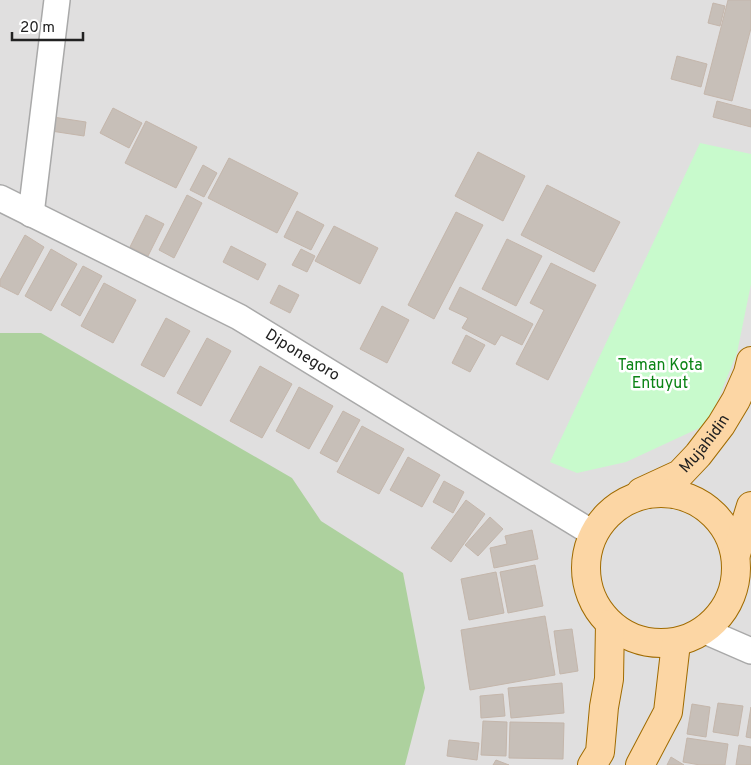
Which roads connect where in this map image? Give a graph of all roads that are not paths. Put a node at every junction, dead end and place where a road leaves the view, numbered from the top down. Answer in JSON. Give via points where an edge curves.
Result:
{"nodes":[{"id":1,"x":56,"y":0,"type":"edge"},
{"id":2,"x":0,"y":198,"type":"edge"},
{"id":3,"x":31,"y":214,"type":"junction"},
{"id":4,"x":751,"y":361,"type":"edge"},
{"id":5,"x":629,"y":498,"type":"junction"},
{"id":6,"x":751,"y":506,"type":"edge"},
{"id":7,"x":594,"y":534,"type":"junction"},
{"id":8,"x":736,"y":554,"type":"junction"},
{"id":9,"x":610,"y":624,"type":"junction"},
{"id":10,"x":704,"y":631,"type":"junction"},
{"id":11,"x":676,"y":642,"type":"junction"},
{"id":12,"x":751,"y":651,"type":"edge"},
{"id":13,"x":592,"y":765,"type":"edge"},
{"id":14,"x":640,"y":765,"type":"edge"}],
"edges":[{"from":1,"to":3,"type":"street"},
{"from":2,"to":3,"type":"street","name":"Diponegoro"},
{"from":3,"to":7,"type":"street","name":"Diponegoro","via":[[239,317]]},
{"from":4,"to":5,"type":"main road","name":"Mujahidin","via":[[736,400],[721,426],[692,461],[680,474]]},
{"from":5,"to":7,"type":"main road","via":[[619,503]]},
{"from":5,"to":8,"type":"main road","via":[[660,494],[681,496],[700,504],[724,528]]},
{"from":6,"to":8,"type":"main road"},
{"from":7,"to":9,"type":"main road","via":[[587,557],[587,582],[595,605]]},
{"from":8,"to":10,"type":"main road","via":[[736,582],[725,610]]},
{"from":9,"to":11,"type":"main road","via":[[641,641],[658,644]]},
{"from":9,"to":13,"type":"main road","via":[[609,679],[600,752]]},
{"from":10,"to":11,"type":"main road"},
{"from":10,"to":12,"type":"street"},
{"from":11,"to":14,"type":"main road","via":[[668,712]]}]}
